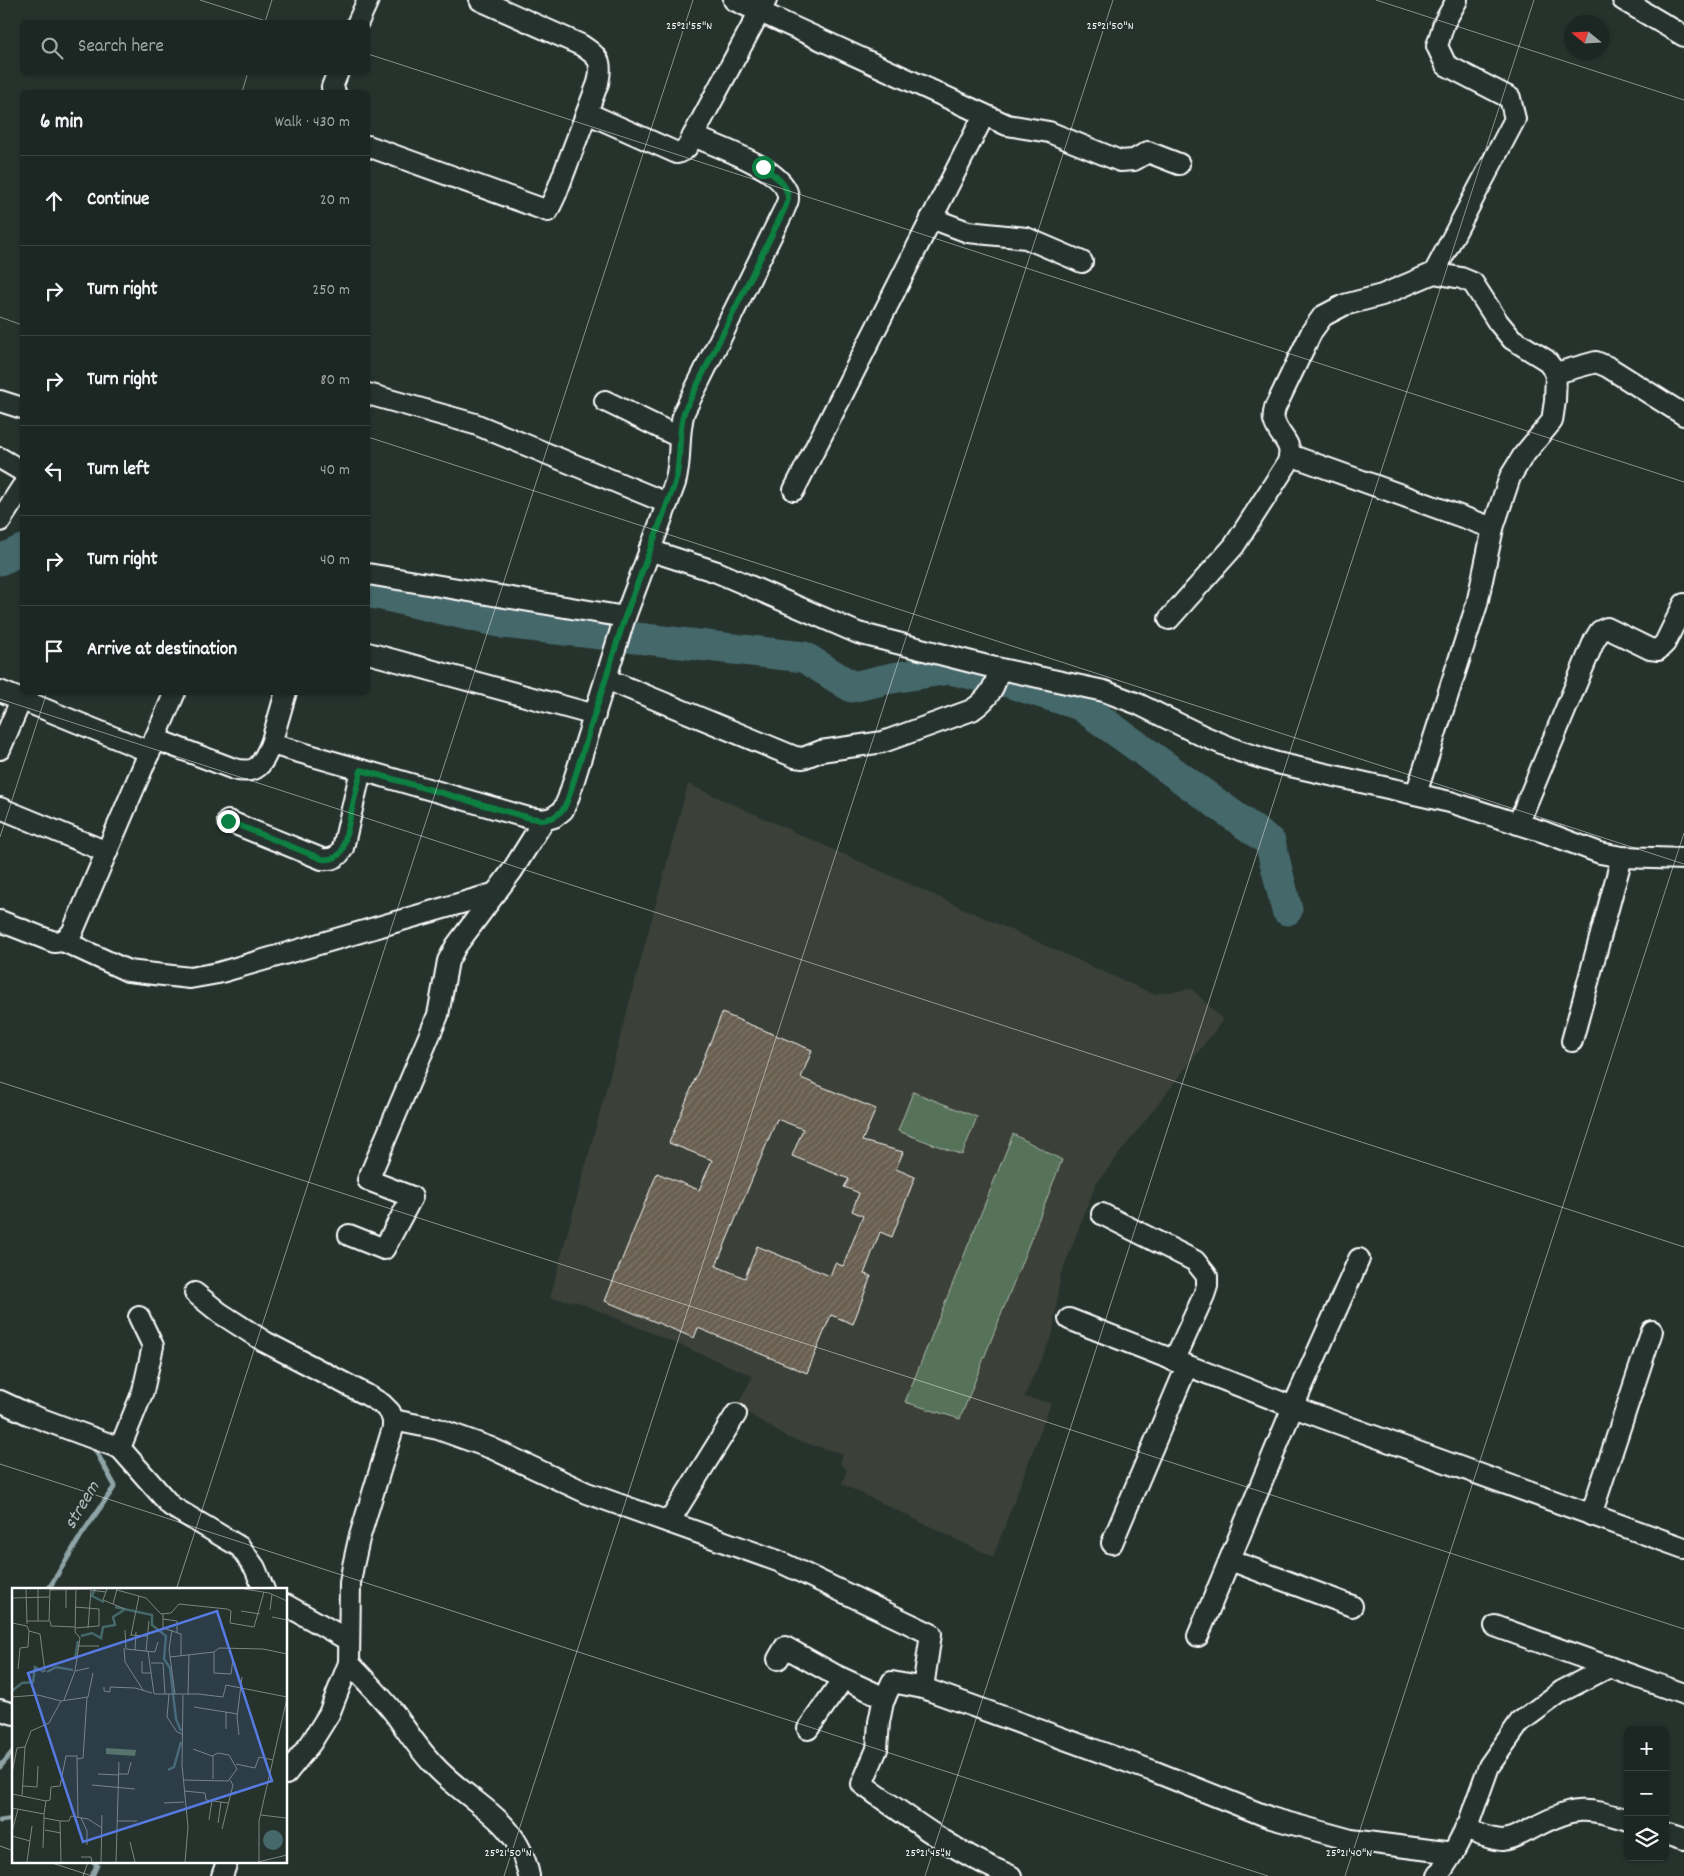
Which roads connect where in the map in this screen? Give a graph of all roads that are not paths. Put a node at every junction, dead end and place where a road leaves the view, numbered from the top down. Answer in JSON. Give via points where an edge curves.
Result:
{"nodes":[{"id":1,"x":368,"y":0,"type":"edge"},
{"id":2,"x":480,"y":0,"type":"edge"},
{"id":3,"x":734,"y":0,"type":"edge"},
{"id":4,"x":1457,"y":0,"type":"edge"},
{"id":5,"x":1622,"y":0,"type":"edge"},
{"id":6,"x":763,"y":6,"type":"edge"},
{"id":7,"x":359,"y":20,"type":"edge"},
{"id":8,"x":1684,"y":36,"type":"edge"},
{"id":9,"x":337,"y":75,"type":"edge"},
{"id":10,"x":334,"y":90,"type":"edge"},
{"id":11,"x":587,"y":113,"type":"junction"},
{"id":12,"x":984,"y":115,"type":"junction"},
{"id":13,"x":693,"y":136,"type":"junction"},
{"id":14,"x":370,"y":147,"type":"edge"},
{"id":15,"x":1179,"y":164,"type":"dead end"},
{"id":16,"x":931,"y":218,"type":"junction"},
{"id":17,"x":1082,"y":262,"type":"dead end"},
{"id":18,"x":1434,"y":273,"type":"junction"},
{"id":19,"x":1556,"y":373,"type":"junction"},
{"id":20,"x":370,"y":395,"type":"edge"},
{"id":21,"x":0,"y":401,"type":"edge"},
{"id":22,"x":605,"y":401,"type":"dead end"},
{"id":23,"x":20,"y":407,"type":"edge"},
{"id":24,"x":1684,"y":415,"type":"edge"},
{"id":25,"x":679,"y":437,"type":"junction"},
{"id":26,"x":1290,"y":455,"type":"junction"},
{"id":27,"x":0,"y":458,"type":"edge"},
{"id":28,"x":20,"y":470,"type":"edge"},
{"id":29,"x":20,"y":489,"type":"edge"},
{"id":30,"x":794,"y":490,"type":"dead end"},
{"id":31,"x":667,"y":503,"type":"junction"},
{"id":32,"x":0,"y":521,"type":"edge"},
{"id":33,"x":1493,"y":528,"type":"junction"},
{"id":34,"x":649,"y":550,"type":"junction"},
{"id":35,"x":370,"y":574,"type":"edge"},
{"id":36,"x":1684,"y":604,"type":"edge"},
{"id":37,"x":1169,"y":619,"type":"dead end"},
{"id":38,"x":624,"y":620,"type":"junction"},
{"id":39,"x":370,"y":654,"type":"edge"},
{"id":40,"x":997,"y":678,"type":"junction"},
{"id":41,"x":606,"y":679,"type":"junction"},
{"id":42,"x":0,"y":691,"type":"edge"},
{"id":43,"x":174,"y":695,"type":"edge"},
{"id":44,"x":285,"y":695,"type":"edge"},
{"id":45,"x":21,"y":700,"type":"junction"},
{"id":46,"x":595,"y":715,"type":"junction"},
{"id":47,"x":271,"y":744,"type":"junction"},
{"id":48,"x":153,"y":746,"type":"junction"},
{"id":49,"x":0,"y":749,"type":"edge"},
{"id":50,"x":361,"y":770,"type":"junction"},
{"id":51,"x":1416,"y":794,"type":"junction"},
{"id":52,"x":0,"y":808,"type":"edge"},
{"id":53,"x":544,"y":820,"type":"junction"},
{"id":54,"x":228,"y":821,"type":"dead end"},
{"id":55,"x":1518,"y":824,"type":"junction"},
{"id":56,"x":107,"y":852,"type":"junction"},
{"id":57,"x":1622,"y":857,"type":"junction"},
{"id":58,"x":1684,"y":859,"type":"edge"},
{"id":59,"x":496,"y":893,"type":"junction"},
{"id":60,"x":0,"y":920,"type":"edge"},
{"id":61,"x":63,"y":941,"type":"junction"},
{"id":62,"x":1572,"y":1042,"type":"dead end"},
{"id":63,"x":1102,"y":1214,"type":"dead end"},
{"id":64,"x":349,"y":1235,"type":"dead end"},
{"id":65,"x":1359,"y":1259,"type":"dead end"},
{"id":66,"x":195,"y":1293,"type":"dead end"},
{"id":67,"x":139,"y":1317,"type":"dead end"},
{"id":68,"x":1069,"y":1319,"type":"dead end"},
{"id":69,"x":1652,"y":1331,"type":"dead end"},
{"id":70,"x":1181,"y":1363,"type":"junction"},
{"id":71,"x":0,"y":1401,"type":"edge"},
{"id":72,"x":1294,"y":1407,"type":"junction"},
{"id":73,"x":736,"y":1414,"type":"dead end"},
{"id":74,"x":393,"y":1420,"type":"junction"},
{"id":75,"x":120,"y":1448,"type":"junction"},
{"id":76,"x":1591,"y":1515,"type":"junction"},
{"id":77,"x":669,"y":1522,"type":"junction"},
{"id":78,"x":1112,"y":1543,"type":"dead end"},
{"id":79,"x":1684,"y":1548,"type":"edge"},
{"id":80,"x":1230,"y":1560,"type":"junction"},
{"id":81,"x":263,"y":1588,"type":"edge"},
{"id":82,"x":288,"y":1606,"type":"edge"},
{"id":83,"x":1352,"y":1606,"type":"dead end"},
{"id":84,"x":1495,"y":1626,"type":"dead end"},
{"id":85,"x":1198,"y":1636,"type":"dead end"},
{"id":86,"x":348,"y":1640,"type":"junction"},
{"id":87,"x":778,"y":1659,"type":"dead end"},
{"id":88,"x":349,"y":1663,"type":"junction"},
{"id":89,"x":1609,"y":1667,"type":"junction"},
{"id":90,"x":843,"y":1678,"type":"junction"},
{"id":91,"x":923,"y":1688,"type":"junction"},
{"id":92,"x":1684,"y":1694,"type":"edge"},
{"id":93,"x":885,"y":1698,"type":"junction"},
{"id":94,"x":808,"y":1729,"type":"dead end"},
{"id":95,"x":288,"y":1772,"type":"edge"},
{"id":96,"x":1624,"y":1819,"type":"edge"},
{"id":97,"x":1465,"y":1829,"type":"junction"},
{"id":98,"x":1669,"y":1834,"type":"edge"},
{"id":99,"x":1684,"y":1839,"type":"edge"},
{"id":100,"x":1453,"y":1853,"type":"junction"},
{"id":101,"x":226,"y":1864,"type":"edge"},
{"id":102,"x":222,"y":1876,"type":"edge"},
{"id":103,"x":529,"y":1876,"type":"edge"},
{"id":104,"x":1010,"y":1876,"type":"edge"},
{"id":105,"x":1438,"y":1876,"type":"edge"}],
"edges":[{"from":1,"to":7,"type":"street"},
{"from":2,"to":11,"type":"street","via":[[593,53],[600,61],[601,69]]},
{"from":3,"to":6,"type":"street"},
{"from":4,"to":18,"type":"street","via":[[1444,22],[1437,46],[1446,65],[1510,98],[1515,119]]},
{"from":5,"to":8,"type":"street"},
{"from":6,"to":12,"type":"street"},
{"from":6,"to":13,"type":"street"},
{"from":9,"to":10,"type":"street"},
{"from":11,"to":13,"type":"street","via":[[677,153],[687,148]]},
{"from":11,"to":14,"type":"street","via":[[548,211]]},
{"from":12,"to":15,"type":"street","via":[[1007,125],[1048,132],[1120,161],[1134,160],[1148,152]]},
{"from":12,"to":16,"type":"street"},
{"from":13,"to":25,"type":"street","via":[[763,167],[776,176],[788,198],[691,395]]},
{"from":16,"to":17,"type":"street","via":[[968,232],[1026,238]]},
{"from":16,"to":30,"type":"street"},
{"from":18,"to":19,"type":"street","via":[[1473,283],[1512,339],[1546,360]]},
{"from":18,"to":26,"type":"street","via":[[1382,295],[1344,305],[1323,316],[1312,331],[1274,408],[1273,420],[1288,444]]},
{"from":19,"to":24,"type":"street","via":[[1596,362]]},
{"from":19,"to":33,"type":"street","via":[[1552,421],[1510,477]]},
{"from":20,"to":31,"type":"street","via":[[475,424]]},
{"from":21,"to":23,"type":"street"},
{"from":22,"to":25,"type":"street"},
{"from":25,"to":31,"type":"street","via":[[678,472]]},
{"from":26,"to":33,"type":"street"},
{"from":26,"to":37,"type":"street","via":[[1234,546]]},
{"from":27,"to":28,"type":"street"},
{"from":29,"to":32,"type":"street"},
{"from":31,"to":34,"type":"street"},
{"from":33,"to":51,"type":"street","via":[[1477,604]]},
{"from":34,"to":38,"type":"street"},
{"from":34,"to":40,"type":"street","via":[[717,572],[858,633]]},
{"from":35,"to":38,"type":"street"},
{"from":36,"to":55,"type":"street","via":[[1665,643],[1658,650],[1612,630],[1604,628],[1600,631]]},
{"from":38,"to":41,"type":"street"},
{"from":39,"to":46,"type":"street"},
{"from":40,"to":41,"type":"street","via":[[984,702],[972,710],[883,742],[822,751],[803,758]]},
{"from":40,"to":51,"type":"street","via":[[1104,691],[1203,736],[1277,764]]},
{"from":41,"to":46,"type":"street"},
{"from":42,"to":45,"type":"street"},
{"from":43,"to":48,"type":"street"},
{"from":44,"to":47,"type":"street"},
{"from":45,"to":48,"type":"street"},
{"from":45,"to":49,"type":"street"},
{"from":46,"to":53,"type":"street","via":[[563,810]]},
{"from":47,"to":48,"type":"street","via":[[258,766],[244,772]]},
{"from":47,"to":50,"type":"street"},
{"from":48,"to":56,"type":"street"},
{"from":50,"to":53,"type":"street"},
{"from":50,"to":54,"type":"street","via":[[343,848],[335,858],[322,859]]},
{"from":51,"to":55,"type":"street"},
{"from":52,"to":56,"type":"street"},
{"from":53,"to":59,"type":"street"},
{"from":55,"to":57,"type":"street","via":[[1593,851]]},
{"from":56,"to":61,"type":"street","via":[[72,933]]},
{"from":57,"to":58,"type":"street"},
{"from":57,"to":62,"type":"street"},
{"from":59,"to":61,"type":"street","via":[[218,973],[190,978],[128,971]]},
{"from":59,"to":64,"type":"street","via":[[448,961],[438,1014],[368,1180],[412,1197],[384,1249]]},
{"from":60,"to":61,"type":"street","via":[[39,937]]},
{"from":63,"to":70,"type":"street","via":[[1195,1261],[1207,1276],[1207,1286]]},
{"from":65,"to":72,"type":"street"},
{"from":66,"to":74,"type":"street","via":[[265,1342],[374,1399],[390,1412]]},
{"from":67,"to":75,"type":"street","via":[[153,1346],[143,1391]]},
{"from":68,"to":70,"type":"street"},
{"from":69,"to":76,"type":"street"},
{"from":70,"to":72,"type":"street"},
{"from":70,"to":78,"type":"street"},
{"from":71,"to":75,"type":"street"},
{"from":72,"to":76,"type":"street"},
{"from":72,"to":80,"type":"street"},
{"from":73,"to":77,"type":"street"},
{"from":74,"to":77,"type":"street","via":[[438,1429],[491,1448],[587,1492]]},
{"from":74,"to":86,"type":"street","via":[[359,1539],[350,1583]]},
{"from":75,"to":81,"type":"street","via":[[171,1506],[240,1547],[255,1568]]},
{"from":76,"to":79,"type":"street"},
{"from":77,"to":91,"type":"street","via":[[778,1560],[931,1634]]},
{"from":80,"to":83,"type":"street"},
{"from":80,"to":85,"type":"street"},
{"from":82,"to":86,"type":"street"},
{"from":84,"to":89,"type":"street"},
{"from":86,"to":88,"type":"street"},
{"from":87,"to":90,"type":"street","via":[[785,1646]]},
{"from":88,"to":95,"type":"street","via":[[329,1714]]},
{"from":88,"to":103,"type":"street","via":[[432,1763],[463,1793],[505,1825],[516,1840]]},
{"from":89,"to":92,"type":"street"},
{"from":89,"to":97,"type":"street","via":[[1562,1691],[1520,1722],[1489,1766]]},
{"from":90,"to":93,"type":"street"},
{"from":90,"to":94,"type":"street"},
{"from":91,"to":93,"type":"street","via":[[892,1682]]},
{"from":91,"to":100,"type":"street","via":[[1153,1771],[1271,1818],[1351,1840]]},
{"from":93,"to":104,"type":"street","via":[[877,1749],[862,1784],[941,1840]]},
{"from":96,"to":97,"type":"street","via":[[1599,1811],[1574,1810],[1502,1840]]},
{"from":97,"to":100,"type":"street"},
{"from":98,"to":99,"type":"street"},
{"from":100,"to":105,"type":"street"},
{"from":101,"to":102,"type":"street"}]}
